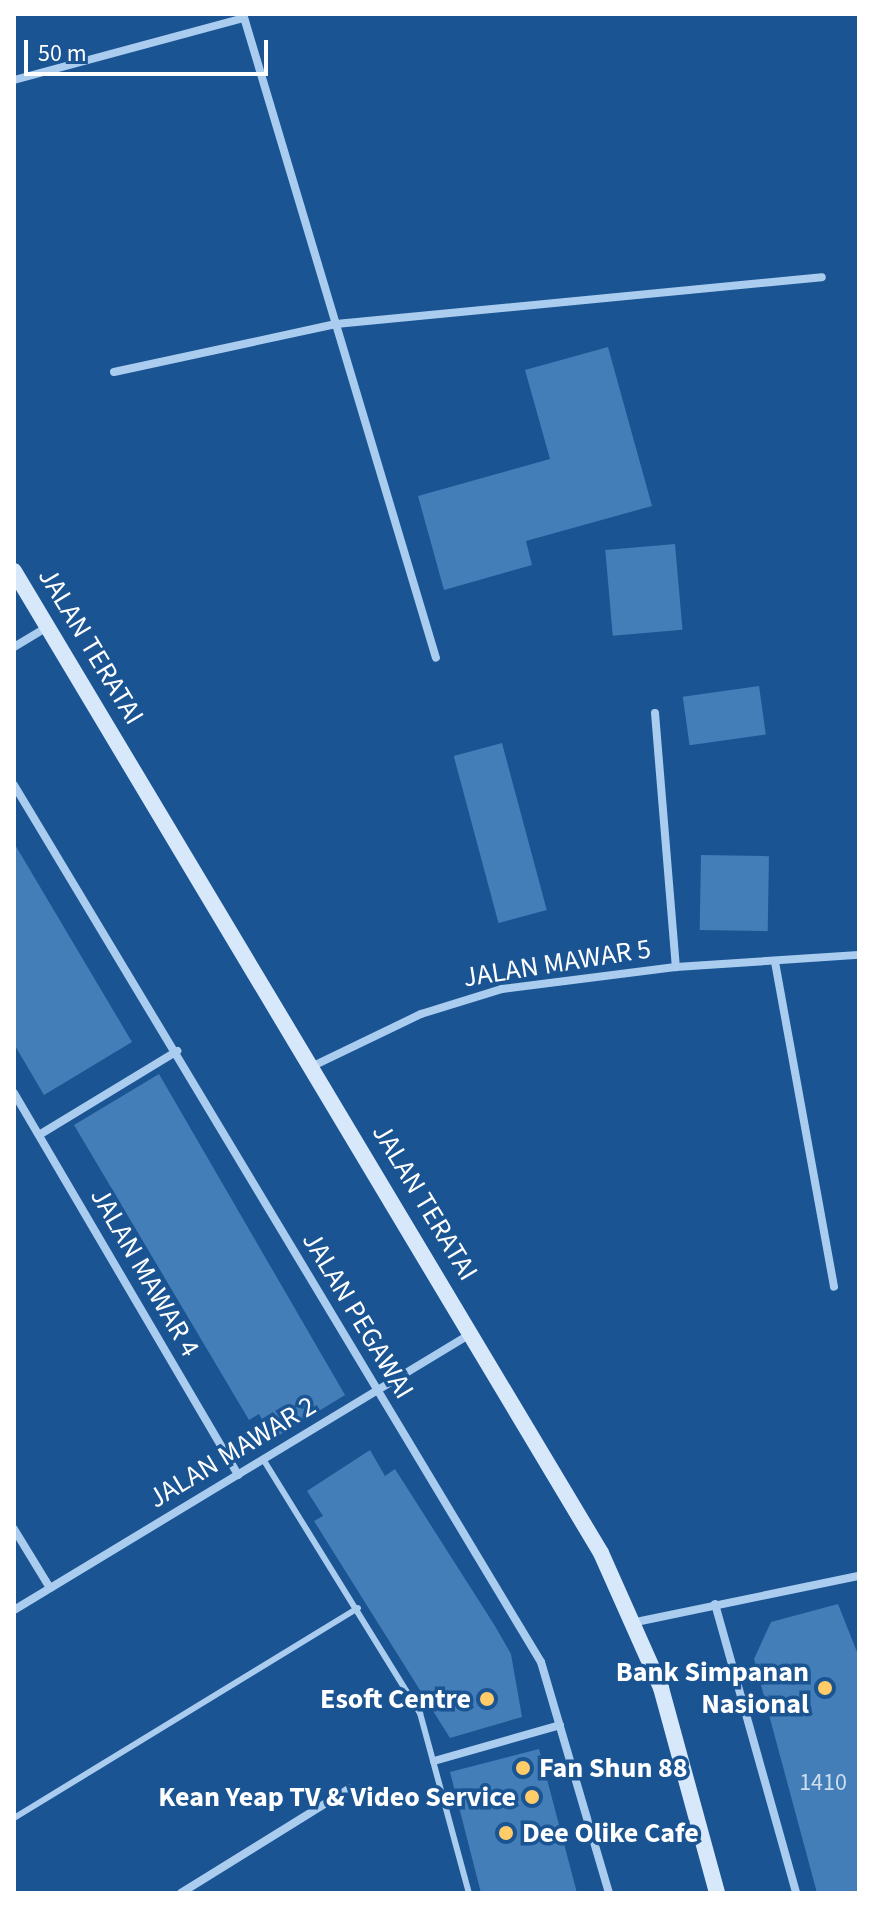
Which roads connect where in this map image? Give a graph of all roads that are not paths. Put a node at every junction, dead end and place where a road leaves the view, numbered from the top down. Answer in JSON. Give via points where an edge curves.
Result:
{"nodes":[{"id":1,"x":243,"y":16,"type":"edge"},
{"id":2,"x":14,"y":80,"type":"edge"},
{"id":3,"x":822,"y":277,"type":"dead end"},
{"id":4,"x":336,"y":324,"type":"junction"},
{"id":5,"x":114,"y":372,"type":"dead end"},
{"id":6,"x":14,"y":571,"type":"edge"},
{"id":7,"x":50,"y":626,"type":"junction"},
{"id":8,"x":14,"y":647,"type":"edge"},
{"id":9,"x":436,"y":658,"type":"dead end"},
{"id":10,"x":655,"y":713,"type":"dead end"},
{"id":11,"x":14,"y":785,"type":"edge"},
{"id":12,"x":859,"y":955,"type":"edge"},
{"id":13,"x":775,"y":962,"type":"junction"},
{"id":14,"x":676,"y":967,"type":"junction"},
{"id":15,"x":177,"y":1051,"type":"junction"},
{"id":16,"x":313,"y":1066,"type":"junction"},
{"id":17,"x":14,"y":1093,"type":"edge"},
{"id":18,"x":39,"y":1135,"type":"junction"},
{"id":19,"x":834,"y":1287,"type":"dead end"},
{"id":20,"x":473,"y":1332,"type":"junction"},
{"id":21,"x":377,"y":1390,"type":"junction"},
{"id":22,"x":263,"y":1459,"type":"junction"},
{"id":23,"x":238,"y":1475,"type":"junction"},
{"id":24,"x":14,"y":1529,"type":"edge"},
{"id":25,"x":859,"y":1576,"type":"edge"},
{"id":26,"x":50,"y":1588,"type":"junction"},
{"id":27,"x":715,"y":1604,"type":"junction"},
{"id":28,"x":358,"y":1608,"type":"junction"},
{"id":29,"x":14,"y":1610,"type":"edge"},
{"id":30,"x":636,"y":1622,"type":"junction"},
{"id":31,"x":560,"y":1725,"type":"junction"},
{"id":32,"x":434,"y":1761,"type":"junction"},
{"id":33,"x":349,"y":1789,"type":"dead end"},
{"id":34,"x":14,"y":1818,"type":"edge"},
{"id":35,"x":181,"y":1893,"type":"edge"},
{"id":36,"x":469,"y":1893,"type":"edge"},
{"id":37,"x":609,"y":1893,"type":"edge"},
{"id":38,"x":717,"y":1893,"type":"edge"},
{"id":39,"x":796,"y":1893,"type":"edge"}],
"edges":[{"from":1,"to":2,"type":"street"},
{"from":1,"to":4,"type":"street"},
{"from":3,"to":4,"type":"street"},
{"from":4,"to":5,"type":"street"},
{"from":4,"to":9,"type":"street"},
{"from":6,"to":7,"type":"street","name":"JALAN TERATAI"},
{"from":7,"to":8,"type":"street"},
{"from":7,"to":16,"type":"street","name":"JALAN TERATAI"},
{"from":10,"to":14,"type":"street"},
{"from":11,"to":15,"type":"street","name":"JALAN PEGAWAI"},
{"from":12,"to":13,"type":"street","name":"JALAN MAWAR 5"},
{"from":13,"to":14,"type":"street","name":"JALAN MAWAR 5"},
{"from":13,"to":19,"type":"street"},
{"from":14,"to":16,"type":"street","name":"JALAN MAWAR 5","via":[[461,998]]},
{"from":15,"to":18,"type":"street"},
{"from":15,"to":21,"type":"street","name":"JALAN PEGAWAI"},
{"from":16,"to":20,"type":"street","name":"JALAN TERATAI"},
{"from":17,"to":18,"type":"street","name":"JALAN MAWAR 4"},
{"from":18,"to":23,"type":"street","name":"JALAN MAWAR 4"},
{"from":20,"to":21,"type":"street","name":"JALAN MAWAR 2"},
{"from":20,"to":30,"type":"street","name":"JALAN TERATAI","via":[[561,1480]]},
{"from":21,"to":22,"type":"street","name":"JALAN MAWAR 2"},
{"from":21,"to":31,"type":"street","name":"JALAN PEGAWAI","via":[[541,1662]]},
{"from":22,"to":23,"type":"street","name":"JALAN MAWAR 2"},
{"from":22,"to":28,"type":"lane"},
{"from":23,"to":26,"type":"street","name":"JALAN MAWAR 2"},
{"from":24,"to":26,"type":"street"},
{"from":25,"to":27,"type":"street"},
{"from":26,"to":29,"type":"street","name":"JALAN MAWAR 2"},
{"from":27,"to":30,"type":"street"},
{"from":27,"to":39,"type":"street"},
{"from":28,"to":32,"type":"lane","via":[[407,1687]]},
{"from":28,"to":34,"type":"lane"},
{"from":30,"to":38,"type":"street","name":"JALAN TERATAI","via":[[661,1688]]},
{"from":31,"to":32,"type":"street"},
{"from":31,"to":37,"type":"street","name":"JALAN PEGAWAI"},
{"from":32,"to":36,"type":"lane"},
{"from":33,"to":35,"type":"street"}]}
